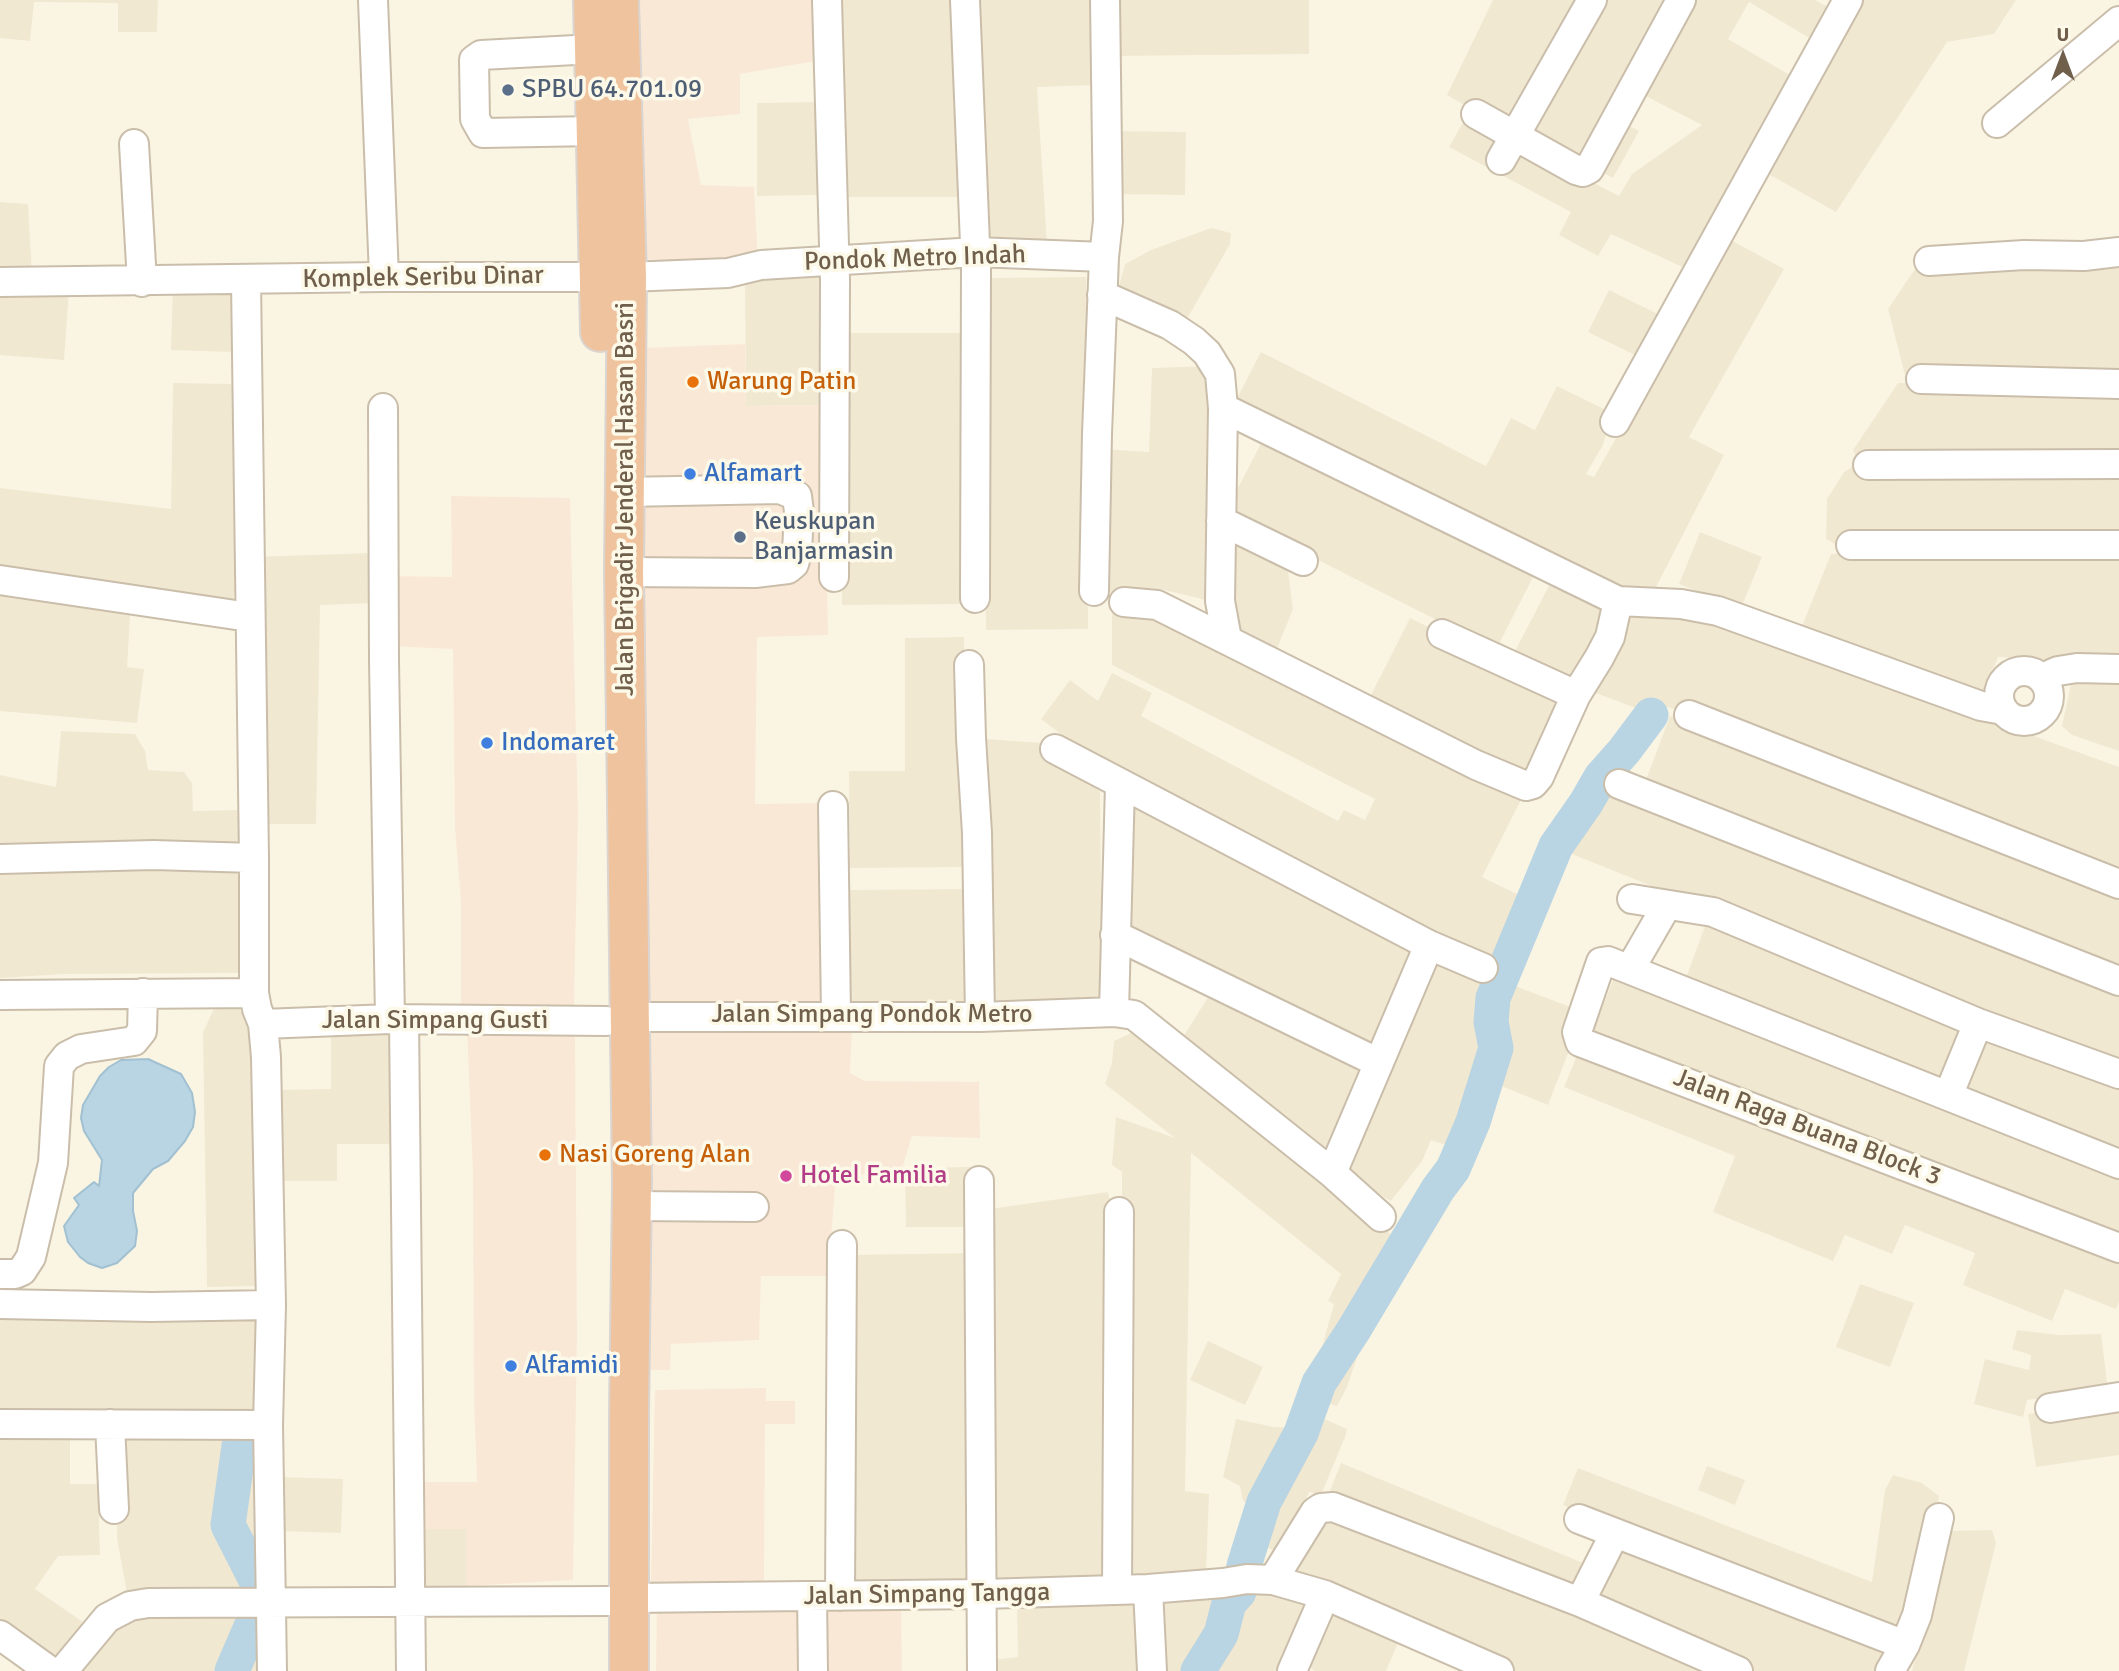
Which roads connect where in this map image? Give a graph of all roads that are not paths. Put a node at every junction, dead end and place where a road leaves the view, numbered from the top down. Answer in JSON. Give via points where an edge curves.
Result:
{"nodes":[{"id":1,"x":373,"y":0,"type":"edge"},
{"id":2,"x":593,"y":0,"type":"edge"},
{"id":3,"x":619,"y":0,"type":"edge"},
{"id":4,"x":827,"y":0,"type":"edge"},
{"id":5,"x":965,"y":0,"type":"edge"},
{"id":6,"x":1105,"y":0,"type":"edge"},
{"id":7,"x":1592,"y":0,"type":"edge"},
{"id":8,"x":1681,"y":0,"type":"edge"},
{"id":9,"x":1848,"y":0,"type":"edge"},
{"id":10,"x":2119,"y":21,"type":"edge"},
{"id":11,"x":593,"y":49,"type":"junction"},
{"id":12,"x":1476,"y":114,"type":"dead end"},
{"id":13,"x":1997,"y":123,"type":"dead end"},
{"id":14,"x":596,"y":131,"type":"junction"},
{"id":15,"x":1515,"y":136,"type":"junction"},
{"id":16,"x":134,"y":144,"type":"dead end"},
{"id":17,"x":1501,"y":160,"type":"dead end"},
{"id":18,"x":2119,"y":252,"type":"edge"},
{"id":19,"x":976,"y":260,"type":"junction"},
{"id":20,"x":1929,"y":261,"type":"dead end"},
{"id":21,"x":834,"y":271,"type":"junction"},
{"id":22,"x":1103,"y":275,"type":"junction"},
{"id":23,"x":384,"y":277,"type":"junction"},
{"id":24,"x":613,"y":277,"type":"junction"},
{"id":25,"x":246,"y":281,"type":"junction"},
{"id":26,"x":0,"y":282,"type":"edge"},
{"id":27,"x":142,"y":282,"type":"junction"},
{"id":28,"x":1921,"y":379,"type":"dead end"},
{"id":29,"x":2119,"y":384,"type":"edge"},
{"id":30,"x":612,"y":387,"type":"junction"},
{"id":31,"x":383,"y":408,"type":"dead end"},
{"id":32,"x":1223,"y":408,"type":"junction"},
{"id":33,"x":1615,"y":422,"type":"dead end"},
{"id":34,"x":2119,"y":464,"type":"edge"},
{"id":35,"x":1868,"y":465,"type":"dead end"},
{"id":36,"x":624,"y":492,"type":"junction"},
{"id":37,"x":1221,"y":521,"type":"junction"},
{"id":38,"x":1851,"y":545,"type":"dead end"},
{"id":39,"x":2119,"y":545,"type":"edge"},
{"id":40,"x":1303,"y":561,"type":"dead end"},
{"id":41,"x":624,"y":572,"type":"junction"},
{"id":42,"x":834,"y":578,"type":"dead end"},
{"id":43,"x":0,"y":580,"type":"edge"},
{"id":44,"x":1094,"y":591,"type":"dead end"},
{"id":45,"x":975,"y":598,"type":"dead end"},
{"id":46,"x":1220,"y":601,"type":"junction"},
{"id":47,"x":1618,"y":601,"type":"junction"},
{"id":48,"x":1124,"y":602,"type":"dead end"},
{"id":49,"x":1157,"y":605,"type":"junction"},
{"id":50,"x":249,"y":617,"type":"junction"},
{"id":51,"x":1442,"y":634,"type":"dead end"},
{"id":52,"x":1227,"y":639,"type":"junction"},
{"id":53,"x":969,"y":665,"type":"dead end"},
{"id":54,"x":2119,"y":669,"type":"edge"},
{"id":55,"x":2042,"y":678,"type":"junction"},
{"id":56,"x":1576,"y":695,"type":"junction"},
{"id":57,"x":2003,"y":710,"type":"junction"},
{"id":58,"x":1689,"y":715,"type":"dead end"},
{"id":59,"x":1055,"y":749,"type":"dead end"},
{"id":60,"x":614,"y":760,"type":"junction"},
{"id":61,"x":1120,"y":784,"type":"junction"},
{"id":62,"x":1619,"y":784,"type":"dead end"},
{"id":63,"x":833,"y":806,"type":"dead end"},
{"id":64,"x":254,"y":858,"type":"junction"},
{"id":65,"x":0,"y":859,"type":"edge"},
{"id":66,"x":2119,"y":884,"type":"edge"},
{"id":67,"x":1632,"y":899,"type":"dead end"},
{"id":68,"x":1667,"y":905,"type":"junction"},
{"id":69,"x":1115,"y":935,"type":"junction"},
{"id":70,"x":1429,"y":945,"type":"junction"},
{"id":71,"x":1619,"y":965,"type":"junction"},
{"id":72,"x":1483,"y":968,"type":"dead end"},
{"id":73,"x":2119,"y":981,"type":"edge"},
{"id":74,"x":143,"y":993,"type":"junction"},
{"id":75,"x":254,"y":993,"type":"junction"},
{"id":76,"x":0,"y":995,"type":"edge"},
{"id":77,"x":1114,"y":1012,"type":"junction"},
{"id":78,"x":836,"y":1015,"type":"junction"},
{"id":79,"x":980,"y":1017,"type":"junction"},
{"id":80,"x":397,"y":1019,"type":"junction"},
{"id":81,"x":618,"y":1019,"type":"junction"},
{"id":82,"x":1978,"y":1023,"type":"junction"},
{"id":83,"x":263,"y":1024,"type":"junction"},
{"id":84,"x":1379,"y":1063,"type":"junction"},
{"id":85,"x":2119,"y":1074,"type":"edge"},
{"id":86,"x":1948,"y":1096,"type":"junction"},
{"id":87,"x":2119,"y":1164,"type":"edge"},
{"id":88,"x":1332,"y":1173,"type":"junction"},
{"id":89,"x":979,"y":1181,"type":"dead end"},
{"id":90,"x":624,"y":1192,"type":"junction"},
{"id":91,"x":754,"y":1207,"type":"dead end"},
{"id":92,"x":1119,"y":1212,"type":"dead end"},
{"id":93,"x":1381,"y":1217,"type":"dead end"},
{"id":94,"x":842,"y":1245,"type":"dead end"},
{"id":95,"x":2119,"y":1248,"type":"edge"},
{"id":96,"x":0,"y":1274,"type":"edge"},
{"id":97,"x":0,"y":1304,"type":"edge"},
{"id":98,"x":271,"y":1305,"type":"junction"},
{"id":99,"x":2119,"y":1396,"type":"edge"},
{"id":100,"x":2050,"y":1408,"type":"dead end"},
{"id":101,"x":0,"y":1424,"type":"edge"},
{"id":102,"x":110,"y":1424,"type":"junction"},
{"id":103,"x":268,"y":1425,"type":"junction"},
{"id":104,"x":114,"y":1509,"type":"dead end"},
{"id":105,"x":1939,"y":1518,"type":"dead end"},
{"id":106,"x":1579,"y":1519,"type":"dead end"},
{"id":107,"x":1614,"y":1535,"type":"junction"},
{"id":108,"x":1248,"y":1580,"type":"junction"},
{"id":109,"x":1148,"y":1589,"type":"junction"},
{"id":110,"x":1117,"y":1590,"type":"junction"},
{"id":111,"x":983,"y":1594,"type":"junction"},
{"id":112,"x":1325,"y":1595,"type":"junction"},
{"id":113,"x":841,"y":1596,"type":"junction"},
{"id":114,"x":811,"y":1597,"type":"junction"},
{"id":115,"x":620,"y":1599,"type":"junction"},
{"id":116,"x":272,"y":1601,"type":"junction"},
{"id":117,"x":411,"y":1602,"type":"junction"},
{"id":118,"x":1580,"y":1602,"type":"junction"},
{"id":119,"x":0,"y":1635,"type":"edge"},
{"id":120,"x":1905,"y":1645,"type":"junction"},
{"id":121,"x":50,"y":1671,"type":"edge"},
{"id":122,"x":63,"y":1671,"type":"edge"},
{"id":123,"x":272,"y":1671,"type":"edge"},
{"id":124,"x":411,"y":1671,"type":"edge"},
{"id":125,"x":610,"y":1671,"type":"edge"},
{"id":126,"x":629,"y":1671,"type":"edge"},
{"id":127,"x":813,"y":1671,"type":"edge"},
{"id":128,"x":982,"y":1671,"type":"edge"},
{"id":129,"x":1152,"y":1671,"type":"edge"},
{"id":130,"x":1292,"y":1671,"type":"edge"},
{"id":131,"x":1499,"y":1671,"type":"edge"},
{"id":132,"x":1738,"y":1671,"type":"edge"},
{"id":133,"x":1889,"y":1671,"type":"edge"}],
"edges":[{"from":1,"to":23,"type":"street"},
{"from":2,"to":11,"type":"highway","name":"Jalan Brigadir Jenderal Hasan Basri"},
{"from":3,"to":24,"type":"highway","name":"Jalan Brigadir Jenderal Hasan Basri"},
{"from":4,"to":21,"type":"street"},
{"from":5,"to":19,"type":"street"},
{"from":6,"to":22,"type":"street","via":[[1108,221]]},
{"from":7,"to":15,"type":"street"},
{"from":8,"to":15,"type":"street","via":[[1589,169],[1576,170]]},
{"from":9,"to":33,"type":"street"},
{"from":10,"to":13,"type":"street"},
{"from":11,"to":14,"type":"highway","name":"Jalan Brigadir Jenderal Hasan Basri"},
{"from":11,"to":14,"type":"street","via":[[481,55],[474,60],[475,119],[483,133]]},
{"from":12,"to":15,"type":"street"},
{"from":14,"to":24,"type":"highway","name":"Jalan Brigadir Jenderal Hasan Basri"},
{"from":15,"to":17,"type":"street"},
{"from":16,"to":27,"type":"street"},
{"from":18,"to":20,"type":"street"},
{"from":19,"to":21,"type":"street","name":"Pondok Metro Indah"},
{"from":19,"to":22,"type":"street","name":"Pondok Metro Indah"},
{"from":19,"to":45,"type":"street"},
{"from":21,"to":24,"type":"street","name":"Pondok Metro Indah","via":[[758,280],[728,273]]},
{"from":21,"to":42,"type":"street"},
{"from":22,"to":32,"type":"street","via":[[1201,347],[1220,374]]},
{"from":22,"to":44,"type":"street"},
{"from":23,"to":24,"type":"street","name":"Komplek Seribu Dinar"},
{"from":23,"to":25,"type":"street","name":"Komplek Seribu Dinar"},
{"from":24,"to":30,"type":"highway","name":"Jalan Brigadir Jenderal Hasan Basri"},
{"from":25,"to":27,"type":"street","name":"Komplek Seribu Dinar"},
{"from":25,"to":50,"type":"street"},
{"from":26,"to":27,"type":"street","name":"Komplek Seribu Dinar"},
{"from":28,"to":29,"type":"street"},
{"from":30,"to":36,"type":"highway","name":"Jalan Brigadir Jenderal Hasan Basri"},
{"from":30,"to":60,"type":"highway","name":"Jalan Brigadir Jenderal Hasan Basri"},
{"from":31,"to":80,"type":"street","via":[[383,647]]},
{"from":32,"to":37,"type":"street"},
{"from":32,"to":47,"type":"street"},
{"from":34,"to":35,"type":"street"},
{"from":36,"to":41,"type":"highway","name":"Jalan Brigadir Jenderal Hasan Basri"},
{"from":36,"to":41,"type":"street","via":[[780,489],[797,496],[799,512],[797,552],[788,569]]},
{"from":37,"to":40,"type":"street"},
{"from":37,"to":46,"type":"street"},
{"from":38,"to":39,"type":"street"},
{"from":41,"to":60,"type":"highway","name":"Jalan Brigadir Jenderal Hasan Basri"},
{"from":43,"to":50,"type":"street"},
{"from":46,"to":49,"type":"street"},
{"from":46,"to":52,"type":"street"},
{"from":47,"to":56,"type":"street","via":[[1610,637]]},
{"from":47,"to":57,"type":"street","via":[[1718,611]]},
{"from":48,"to":49,"type":"street"},
{"from":49,"to":52,"type":"street"},
{"from":50,"to":64,"type":"street"},
{"from":51,"to":56,"type":"street"},
{"from":52,"to":56,"type":"street","via":[[1526,786],[1539,777]]},
{"from":53,"to":79,"type":"street"},
{"from":54,"to":55,"type":"street","via":[[2077,668]]},
{"from":55,"to":57,"type":"street","via":[[2027,670],[2011,673],[1998,694]]},
{"from":55,"to":57,"type":"street","via":[[2049,701],[2040,715],[2016,720]]},
{"from":58,"to":66,"type":"street"},
{"from":59,"to":61,"type":"street"},
{"from":60,"to":81,"type":"highway","name":"Jalan Brigadir Jenderal Hasan Basri"},
{"from":61,"to":69,"type":"street"},
{"from":61,"to":70,"type":"street"},
{"from":62,"to":73,"type":"street"},
{"from":63,"to":78,"type":"street"},
{"from":64,"to":65,"type":"street"},
{"from":64,"to":75,"type":"street"},
{"from":67,"to":68,"type":"street"},
{"from":68,"to":71,"type":"street"},
{"from":68,"to":82,"type":"street","via":[[1713,912]]},
{"from":69,"to":77,"type":"street"},
{"from":69,"to":84,"type":"street"},
{"from":70,"to":72,"type":"street"},
{"from":70,"to":84,"type":"street"},
{"from":71,"to":86,"type":"street"},
{"from":71,"to":95,"type":"street","name":"Jalan Raga Buana Block 3","via":[[1601,962],[1577,1032],[1580,1042]]},
{"from":74,"to":75,"type":"street"},
{"from":74,"to":76,"type":"street"},
{"from":74,"to":96,"type":"street","via":[[142,1031],[134,1041],[81,1049],[59,1066],[53,1163],[31,1257],[22,1271]]},
{"from":75,"to":83,"type":"street"},
{"from":77,"to":79,"type":"street","name":"Jalan Simpang Pondok Metro"},
{"from":77,"to":88,"type":"street","via":[[1134,1015]]},
{"from":78,"to":79,"type":"street","name":"Jalan Simpang Pondok Metro"},
{"from":78,"to":81,"type":"street","name":"Jalan Simpang Pondok Metro"},
{"from":80,"to":81,"type":"street","name":"Jalan Simpang Gusti"},
{"from":80,"to":83,"type":"street","name":"Jalan Simpang Gusti"},
{"from":80,"to":117,"type":"street"},
{"from":81,"to":90,"type":"highway","name":"Jalan Brigadir Jenderal Hasan Basri"},
{"from":82,"to":85,"type":"street"},
{"from":82,"to":86,"type":"street"},
{"from":83,"to":98,"type":"street"},
{"from":84,"to":88,"type":"street"},
{"from":86,"to":87,"type":"street"},
{"from":88,"to":93,"type":"street"},
{"from":89,"to":111,"type":"street"},
{"from":90,"to":91,"type":"street"},
{"from":90,"to":115,"type":"highway","name":"Jalan Brigadir Jenderal Hasan Basri"},
{"from":92,"to":110,"type":"street"},
{"from":94,"to":113,"type":"street"},
{"from":97,"to":98,"type":"street"},
{"from":98,"to":103,"type":"street"},
{"from":99,"to":100,"type":"street"},
{"from":101,"to":102,"type":"street"},
{"from":102,"to":103,"type":"street"},
{"from":102,"to":104,"type":"street"},
{"from":103,"to":116,"type":"street"},
{"from":105,"to":120,"type":"street","via":[[1917,1615]]},
{"from":106,"to":107,"type":"street"},
{"from":107,"to":118,"type":"street"},
{"from":107,"to":120,"type":"street"},
{"from":108,"to":109,"type":"street","name":"Jalan Simpang Tangga"},
{"from":108,"to":112,"type":"street"},
{"from":108,"to":118,"type":"street","via":[[1315,1512],[1333,1507]]},
{"from":109,"to":110,"type":"street","name":"Jalan Simpang Tangga"},
{"from":109,"to":129,"type":"street"},
{"from":110,"to":111,"type":"street","name":"Jalan Simpang Tangga"},
{"from":111,"to":113,"type":"street","name":"Jalan Simpang Tangga"},
{"from":111,"to":128,"type":"street"},
{"from":112,"to":130,"type":"street"},
{"from":112,"to":131,"type":"street"},
{"from":113,"to":114,"type":"street","name":"Jalan Simpang Tangga"},
{"from":114,"to":115,"type":"street","name":"Jalan Simpang Tangga"},
{"from":114,"to":127,"type":"street"},
{"from":115,"to":117,"type":"street","name":"Jalan Simpang Tangga"},
{"from":115,"to":125,"type":"highway","name":"Jalan Brigadir Jenderal Hasan Basri"},
{"from":115,"to":126,"type":"highway","name":"Jalan Brigadir Jenderal Hasan Basri"},
{"from":116,"to":117,"type":"street","name":"Jalan Simpang Tangga"},
{"from":116,"to":122,"type":"street","name":"Jalan Simpang Tangga","via":[[131,1606],[107,1618]]},
{"from":116,"to":123,"type":"street"},
{"from":117,"to":124,"type":"street"},
{"from":118,"to":132,"type":"street"},
{"from":119,"to":121,"type":"street"},
{"from":120,"to":133,"type":"street"}]}
